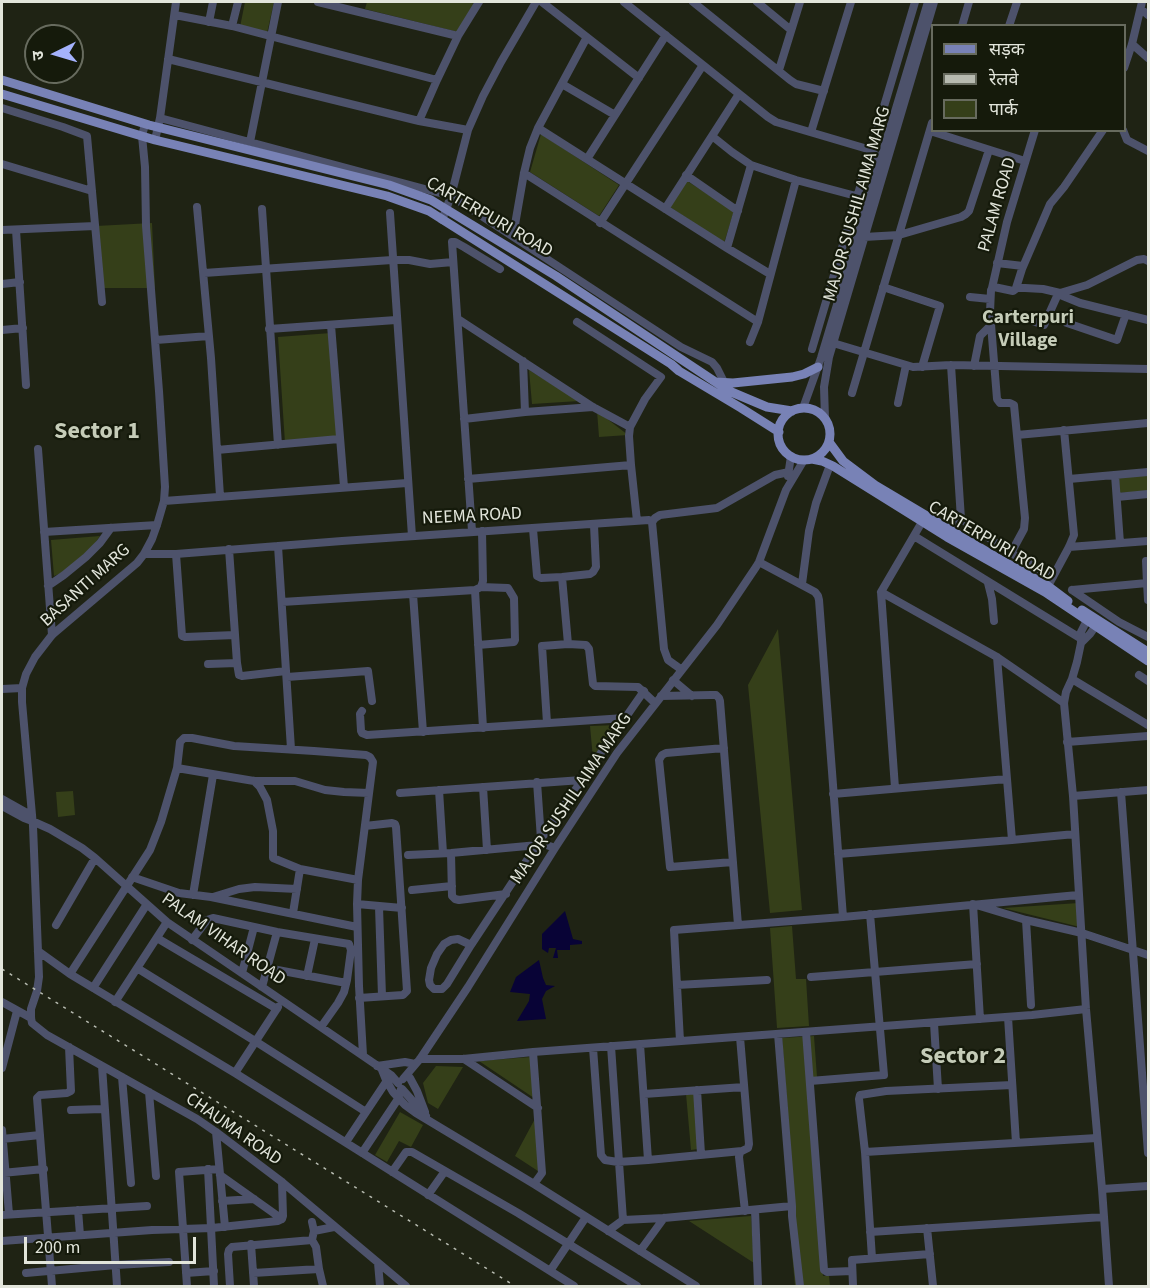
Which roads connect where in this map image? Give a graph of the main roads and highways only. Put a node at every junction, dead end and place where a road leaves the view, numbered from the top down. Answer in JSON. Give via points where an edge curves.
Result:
{"nodes":[{"id":1,"x":2,"y":80,"type":"edge"},
{"id":2,"x":2,"y":94,"type":"edge"},
{"id":3,"x":818,"y":367,"type":"road end"},
{"id":4,"x":714,"y":382,"type":"junction"},
{"id":5,"x":792,"y":411,"type":"junction"},
{"id":6,"x":778,"y":432,"type":"junction"},
{"id":7,"x":829,"y":442,"type":"junction"},
{"id":8,"x":808,"y":460,"type":"junction"},
{"id":9,"x":1088,"y":618,"type":"junction"},
{"id":10,"x":1098,"y":624,"type":"junction"},
{"id":11,"x":1149,"y":652,"type":"edge"},
{"id":12,"x":1149,"y":661,"type":"edge"}],
"edges":[{"from":1,"to":4,"type":"main road","name":"CARTERPURI ROAD","via":[[145,124],[159,123],[390,185],[431,200],[556,276]]},
{"from":2,"to":6,"type":"main road","name":"CARTERPURI ROAD","via":[[155,140],[387,196],[429,211]]},
{"from":3,"to":4,"type":"main road","via":[[792,377]]},
{"from":4,"to":5,"type":"main road","name":"CARTERPURI ROAD","via":[[767,407]]},
{"from":5,"to":6,"type":"main road"},
{"from":5,"to":7,"type":"main road","via":[[803,408],[825,418]]},
{"from":6,"to":8,"type":"main road","via":[[785,451],[798,460]]},
{"from":7,"to":8,"type":"main road","via":[[820,456]]},
{"from":7,"to":9,"type":"main road","name":"CARTERPURI ROAD","via":[[858,474],[1001,560],[1051,581]]},
{"from":8,"to":9,"type":"main road","name":"CARTERPURI ROAD","via":[[830,465]]},
{"from":9,"to":10,"type":"main road","name":"CARTERPURI ROAD"},
{"from":10,"to":11,"type":"main road","name":"CARTERPURI ROAD"},
{"from":10,"to":12,"type":"main road","name":"CARTERPURI ROAD"}]}
